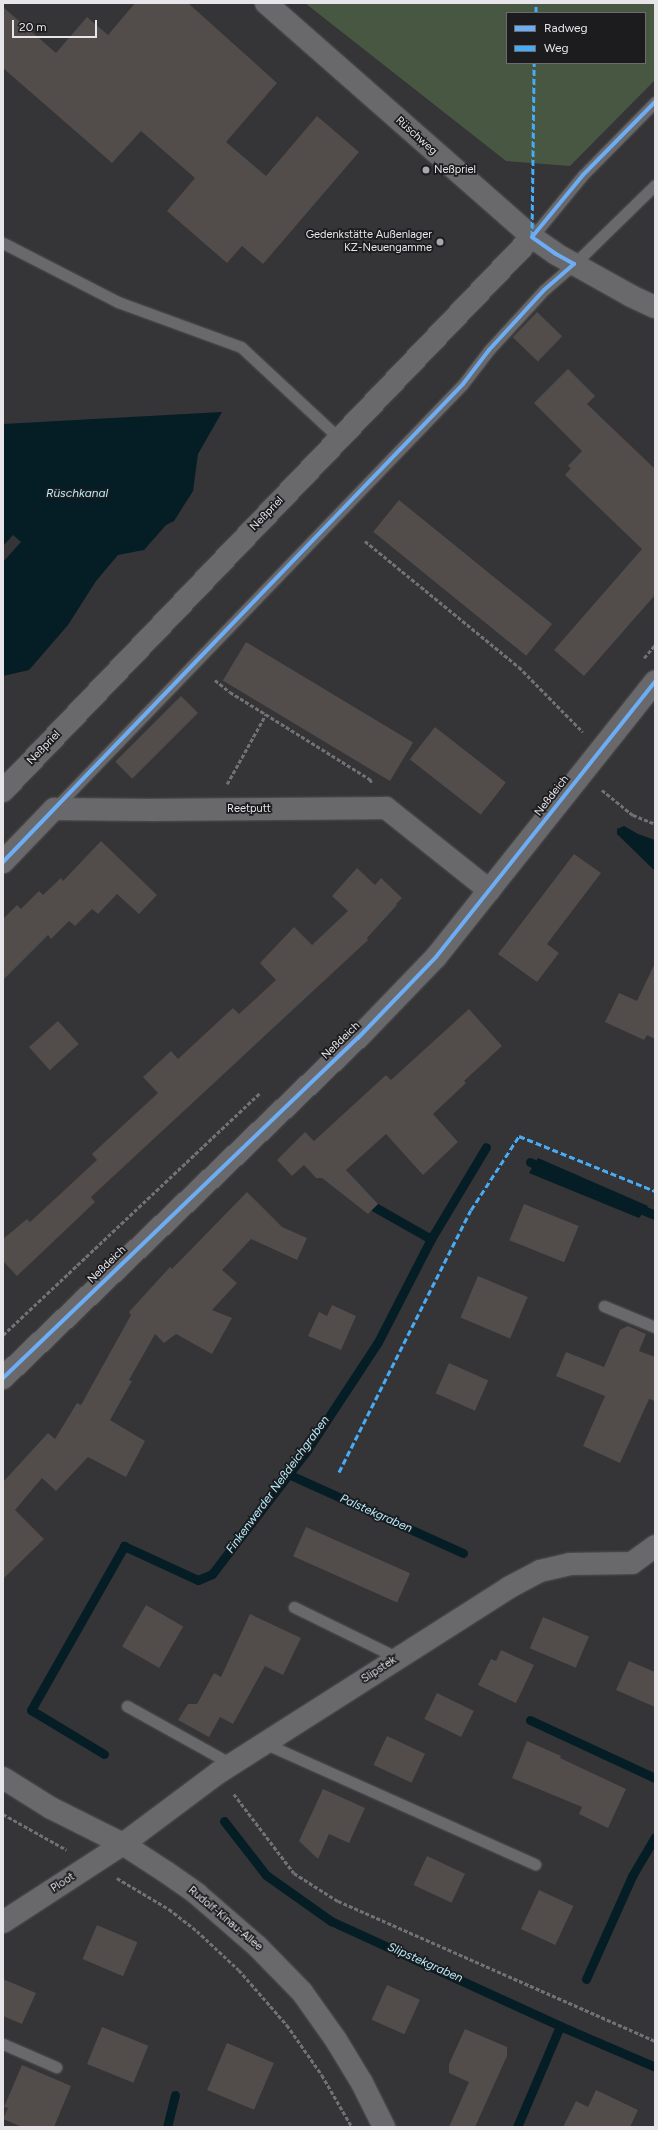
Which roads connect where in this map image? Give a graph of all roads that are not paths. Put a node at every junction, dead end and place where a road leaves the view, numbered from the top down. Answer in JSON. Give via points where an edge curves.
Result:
{"nodes":[{"id":1,"x":266,"y":3,"type":"edge"},
{"id":2,"x":655,"y":102,"type":"edge"},
{"id":3,"x":655,"y":185,"type":"edge"},
{"id":4,"x":532,"y":237,"type":"junction"},
{"id":5,"x":3,"y":243,"type":"edge"},
{"id":6,"x":574,"y":264,"type":"junction"},
{"id":7,"x":655,"y":307,"type":"edge"},
{"id":8,"x":339,"y":438,"type":"junction"},
{"id":9,"x":655,"y":682,"type":"edge"},
{"id":10,"x":3,"y":791,"type":"edge"},
{"id":11,"x":54,"y":809,"type":"junction"},
{"id":12,"x":3,"y":862,"type":"edge"},
{"id":13,"x":489,"y":890,"type":"junction"},
{"id":14,"x":604,"y":1306,"type":"dead end"},
{"id":15,"x":655,"y":1327,"type":"edge"},
{"id":16,"x":3,"y":1378,"type":"edge"},
{"id":17,"x":655,"y":1546,"type":"edge"},
{"id":18,"x":294,"y":1607,"type":"dead end"},
{"id":19,"x":398,"y":1658,"type":"junction"},
{"id":20,"x":128,"y":1706,"type":"dead end"},
{"id":21,"x":264,"y":1743,"type":"junction"},
{"id":22,"x":224,"y":1769,"type":"junction"},
{"id":23,"x":3,"y":1778,"type":"edge"},
{"id":24,"x":123,"y":1844,"type":"junction"},
{"id":25,"x":535,"y":1864,"type":"dead end"},
{"id":26,"x":3,"y":1922,"type":"edge"},
{"id":27,"x":3,"y":2044,"type":"edge"},
{"id":28,"x":56,"y":2067,"type":"dead end"},
{"id":29,"x":384,"y":2127,"type":"edge"}],
"edges":[{"from":1,"to":4,"type":"street","name":"Rüschweg"},
{"from":2,"to":4,"type":"lane","via":[[583,175]]},
{"from":3,"to":6,"type":"lane"},
{"from":4,"to":6,"type":"street","name":"Rüschweg"},
{"from":4,"to":8,"type":"street","name":"Neßpriel"},
{"from":5,"to":8,"type":"lane","via":[[118,302],[241,347]]},
{"from":6,"to":7,"type":"street","name":"Rüschweg"},
{"from":6,"to":11,"type":"lane","via":[[544,290],[489,350],[462,384]]},
{"from":8,"to":10,"type":"street","name":"Neßpriel"},
{"from":9,"to":13,"type":"street","name":"Neßdeich"},
{"from":11,"to":12,"type":"street"},
{"from":11,"to":13,"type":"street","name":"Reetputt","via":[[386,808]]},
{"from":13,"to":16,"type":"street","name":"Neßdeich","via":[[436,957],[358,1038]]},
{"from":14,"to":15,"type":"lane"},
{"from":17,"to":19,"type":"street","name":"Slipstek","via":[[632,1563],[570,1564],[540,1571],[508,1588]]},
{"from":18,"to":19,"type":"lane"},
{"from":19,"to":21,"type":"street","name":"Slipstek"},
{"from":20,"to":22,"type":"lane"},
{"from":21,"to":22,"type":"street","name":"Slipstek"},
{"from":21,"to":25,"type":"lane"},
{"from":22,"to":24,"type":"street","name":"Slipstek"},
{"from":23,"to":24,"type":"street","name":"Rudolf-Kinau-Allee","via":[[51,1808]]},
{"from":24,"to":26,"type":"street","name":"Ploot"},
{"from":24,"to":29,"type":"street","name":"Rudolf-Kinau-Allee","via":[[198,1894],[258,1946],[302,1992],[336,2040]]},
{"from":27,"to":28,"type":"lane"}]}
